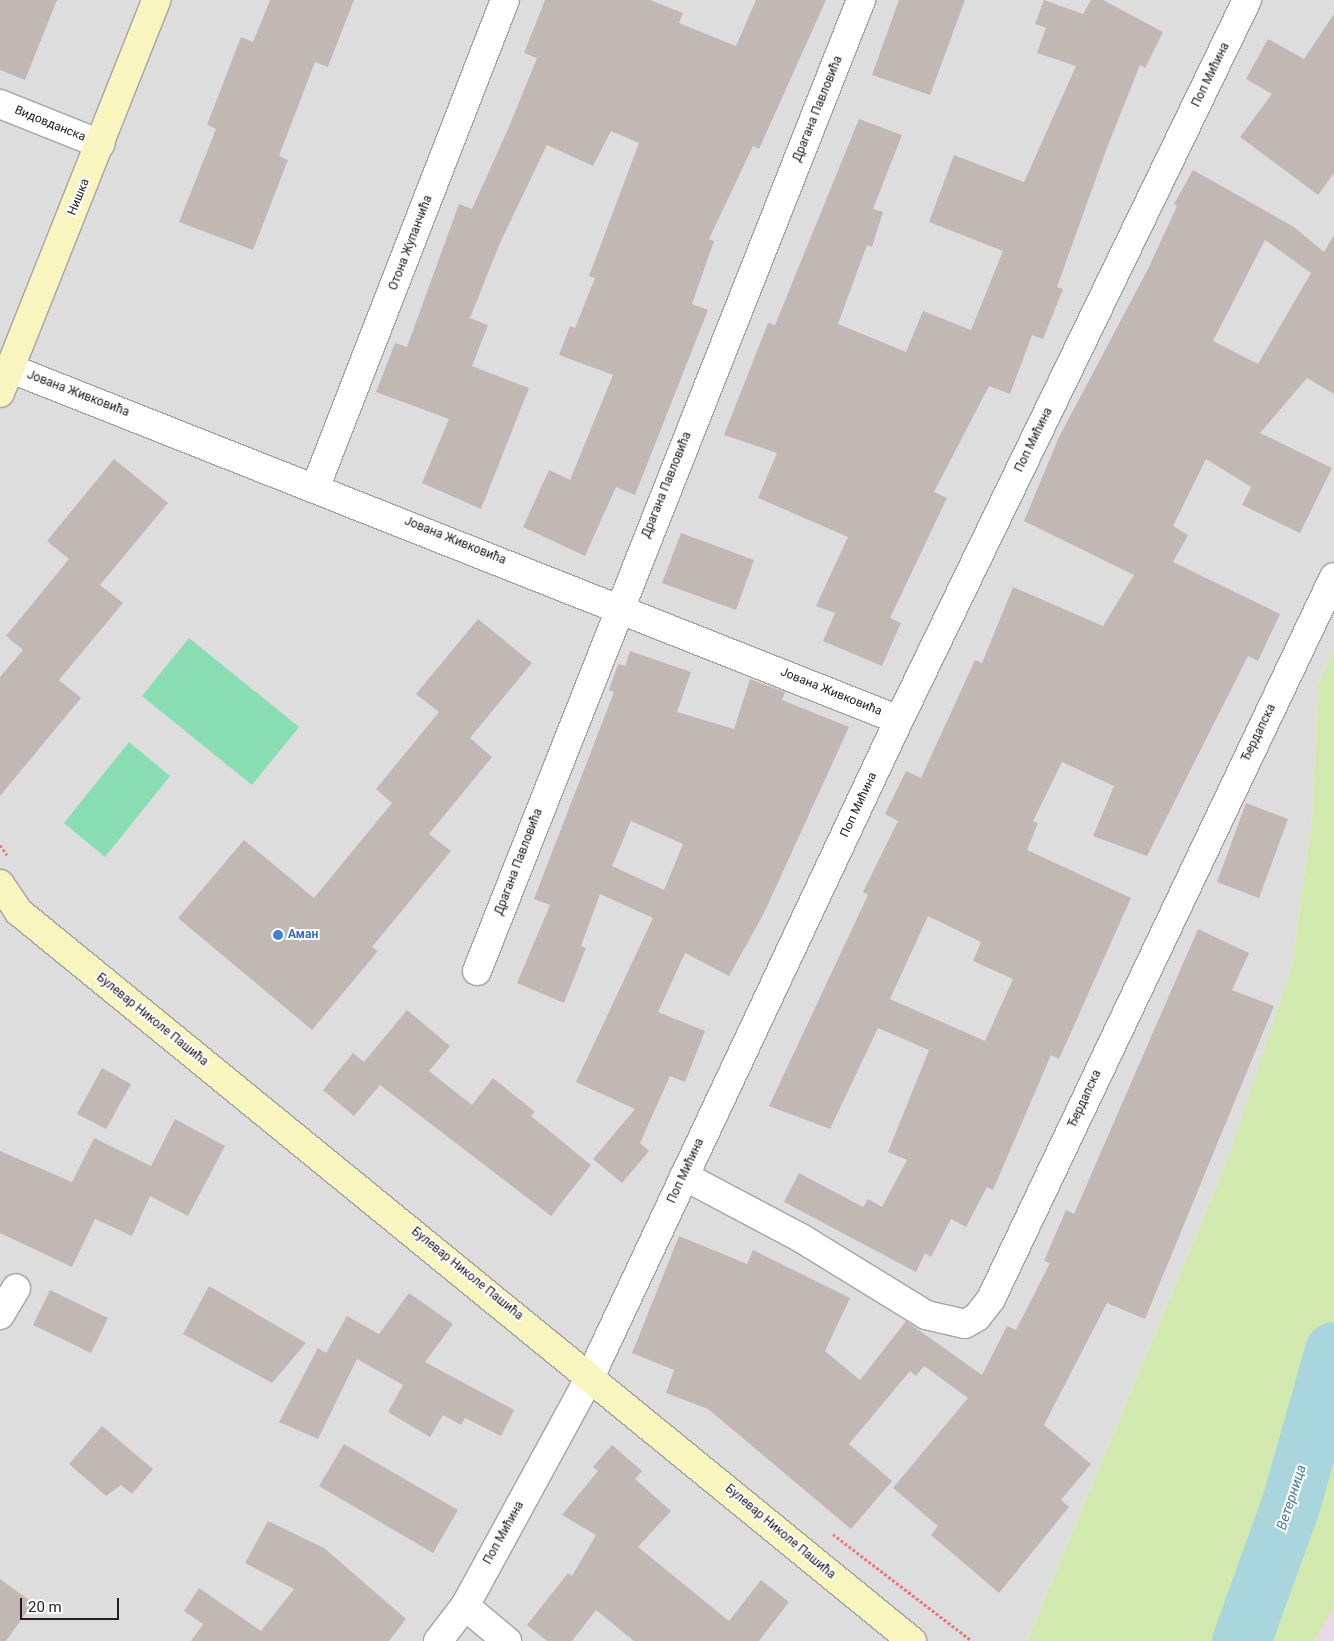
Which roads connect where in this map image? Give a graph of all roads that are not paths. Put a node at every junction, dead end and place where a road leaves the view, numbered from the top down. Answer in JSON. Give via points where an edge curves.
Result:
{"nodes":[{"id":1,"x":156,"y":0,"type":"edge"},
{"id":2,"x":505,"y":0,"type":"edge"},
{"id":3,"x":861,"y":0,"type":"edge"},
{"id":4,"x":1247,"y":0,"type":"edge"},
{"id":5,"x":0,"y":104,"type":"edge"},
{"id":6,"x":100,"y":144,"type":"junction"},
{"id":7,"x":5,"y":380,"type":"edge"},
{"id":8,"x":316,"y":486,"type":"junction"},
{"id":9,"x":1334,"y":578,"type":"edge"},
{"id":10,"x":618,"y":607,"type":"junction"},
{"id":11,"x":899,"y":720,"type":"junction"},
{"id":12,"x":0,"y":884,"type":"edge"},
{"id":13,"x":10,"y":909,"type":"edge"},
{"id":14,"x":477,"y":971,"type":"dead end"},
{"id":15,"x":684,"y":1176,"type":"junction"},
{"id":16,"x":16,"y":1288,"type":"dead end"},
{"id":17,"x":0,"y":1315,"type":"edge"},
{"id":18,"x":591,"y":1375,"type":"junction"},
{"id":19,"x":464,"y":1606,"type":"junction"},
{"id":20,"x":438,"y":1641,"type":"edge"},
{"id":21,"x":507,"y":1641,"type":"edge"},
{"id":22,"x":912,"y":1641,"type":"edge"}],
"edges":[{"from":1,"to":6,"type":"main road","name":"Нишка"},
{"from":2,"to":8,"type":"street","name":"Отона Жупанчића"},
{"from":3,"to":10,"type":"street","name":"Драгана Павловића"},
{"from":4,"to":11,"type":"street","name":"Поп Мићина"},
{"from":5,"to":6,"type":"street","name":"Видовданска"},
{"from":6,"to":7,"type":"main road","name":"Нишка"},
{"from":7,"to":8,"type":"street","name":"Јована Живковића"},
{"from":8,"to":10,"type":"street","name":"Јована Живковића"},
{"from":9,"to":15,"type":"street","name":"Ђердапска","via":[[991,1299],[977,1317],[965,1324],[926,1315],[800,1238]]},
{"from":10,"to":11,"type":"street","name":"Јована Живковића"},
{"from":10,"to":14,"type":"street","name":"Драгана Павловића"},
{"from":11,"to":15,"type":"street","name":"Поп Мићина"},
{"from":12,"to":13,"type":"main road","name":"Булевар Николе Пашића"},
{"from":13,"to":18,"type":"main road","name":"Булевар Николе Пашића"},
{"from":15,"to":18,"type":"street","name":"Поп Мићина"},
{"from":16,"to":17,"type":"street"},
{"from":18,"to":19,"type":"street","name":"Поп Мићина"},
{"from":18,"to":22,"type":"main road","name":"Булевар Николе Пашића"},
{"from":19,"to":20,"type":"street","name":"Поп Мићина"},
{"from":19,"to":21,"type":"street"}]}
